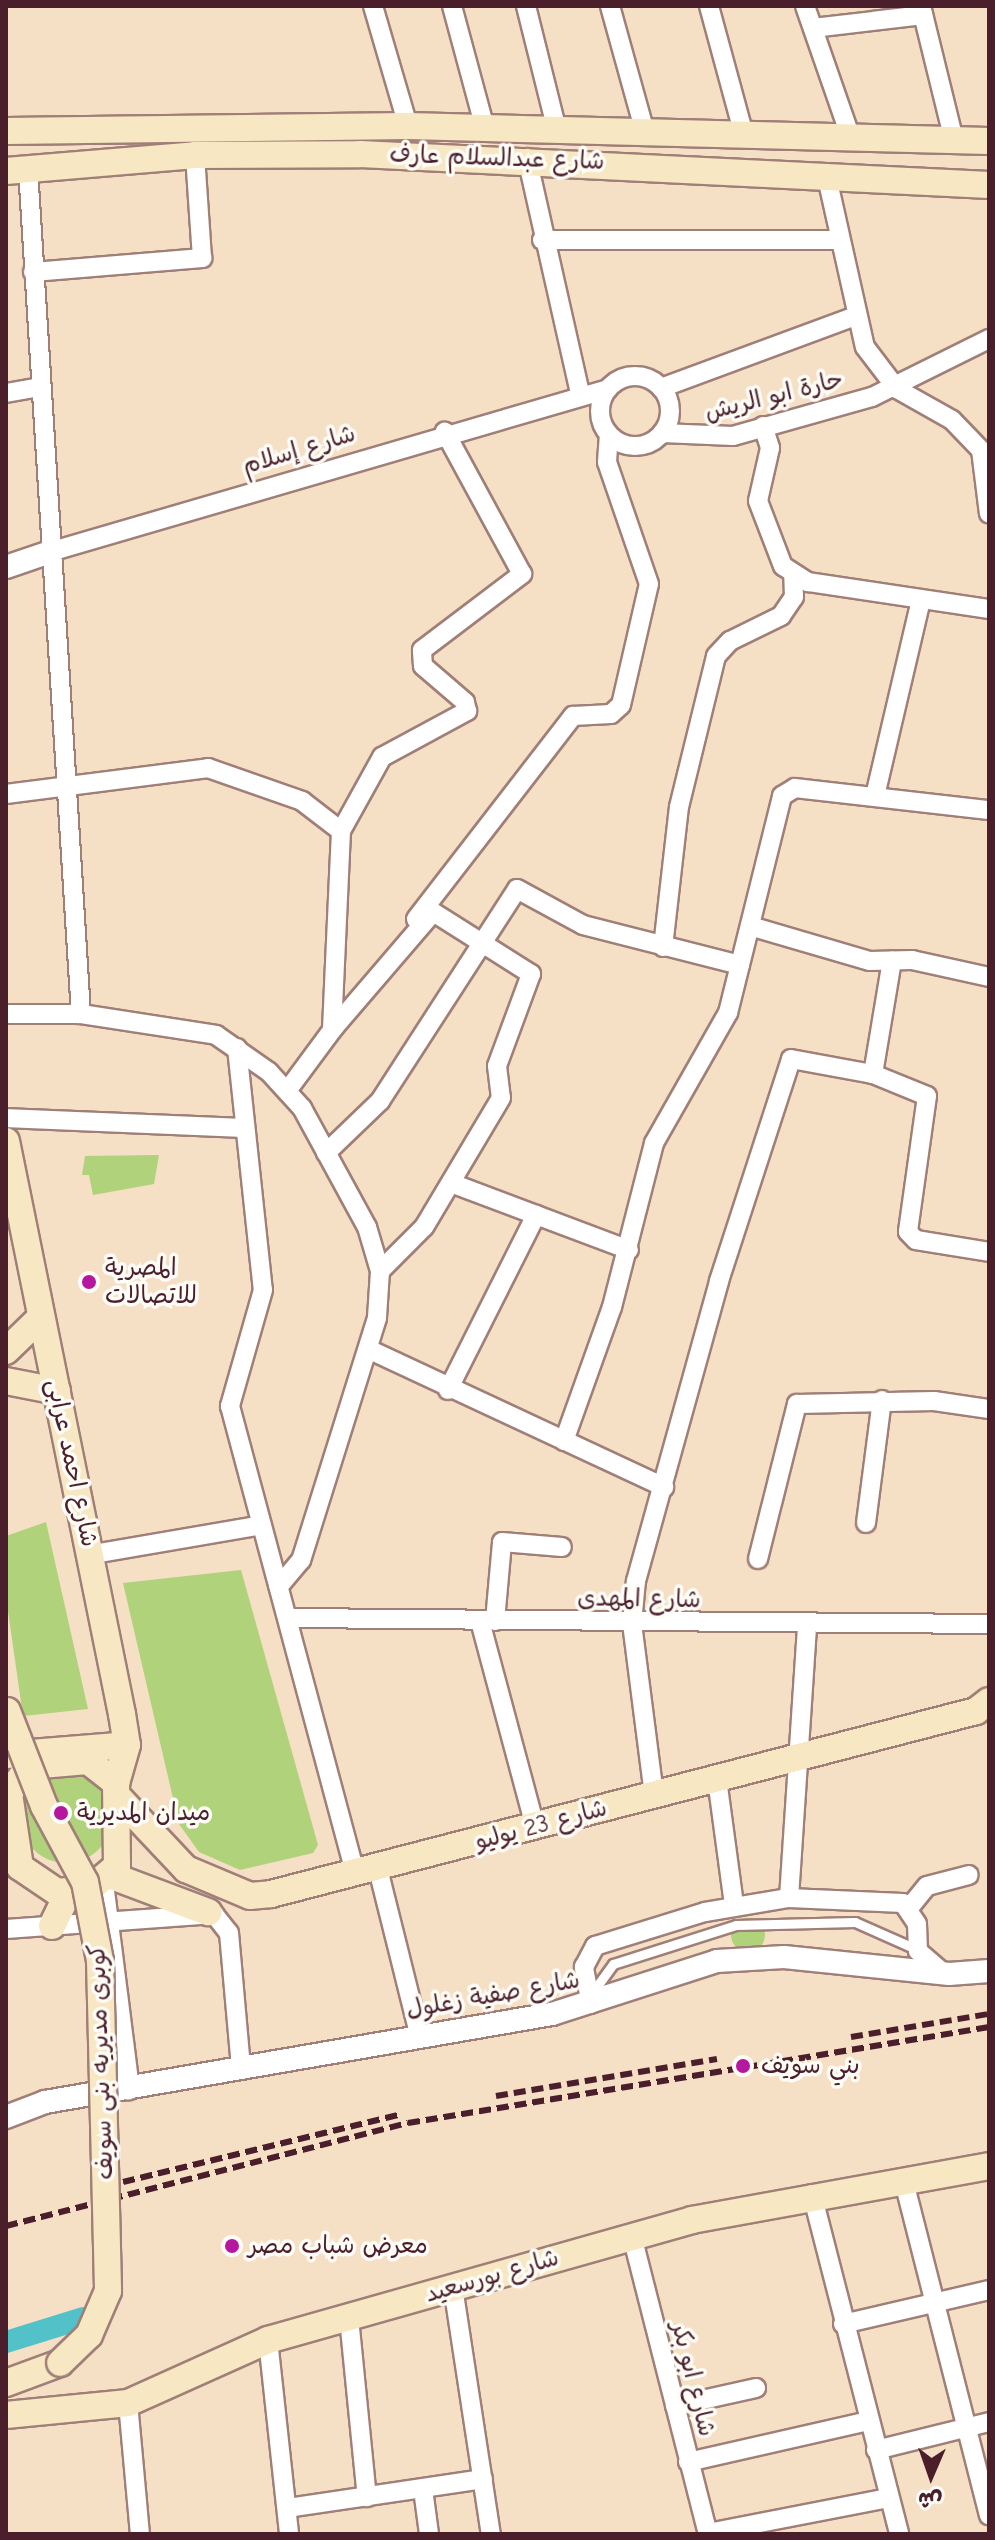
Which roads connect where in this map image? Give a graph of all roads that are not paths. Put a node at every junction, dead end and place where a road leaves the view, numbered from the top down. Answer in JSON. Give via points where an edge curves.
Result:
{"nodes":[{"id":1,"x":373,"y":6,"type":"edge"},
{"id":2,"x":452,"y":6,"type":"edge"},
{"id":3,"x":526,"y":6,"type":"edge"},
{"id":4,"x":610,"y":6,"type":"edge"},
{"id":5,"x":709,"y":6,"type":"edge"},
{"id":6,"x":805,"y":6,"type":"edge"},
{"id":7,"x":922,"y":11,"type":"edge"},
{"id":8,"x":813,"y":28,"type":"junction"},
{"id":9,"x":408,"y":126,"type":"junction"},
{"id":10,"x":485,"y":128,"type":"junction"},
{"id":11,"x":557,"y":130,"type":"junction"},
{"id":12,"x":6,"y":131,"type":"edge"},
{"id":13,"x":645,"y":132,"type":"junction"},
{"id":14,"x":744,"y":135,"type":"junction"},
{"id":15,"x":851,"y":138,"type":"junction"},
{"id":16,"x":954,"y":140,"type":"junction"},
{"id":17,"x":989,"y":141,"type":"edge"},
{"id":18,"x":195,"y":155,"type":"junction"},
{"id":19,"x":527,"y":158,"type":"junction"},
{"id":20,"x":17,"y":170,"type":"edge"},
{"id":21,"x":826,"y":173,"type":"junction"},
{"id":22,"x":989,"y":185,"type":"edge"},
{"id":23,"x":542,"y":240,"type":"junction"},
{"id":24,"x":838,"y":240,"type":"junction"},
{"id":25,"x":33,"y":272,"type":"junction"},
{"id":26,"x":853,"y":317,"type":"junction"},
{"id":27,"x":989,"y":339,"type":"edge"},
{"id":28,"x":41,"y":387,"type":"junction"},
{"id":29,"x":661,"y":388,"type":"junction"},
{"id":30,"x":608,"y":389,"type":"junction"},
{"id":31,"x":897,"y":389,"type":"junction"},
{"id":32,"x":6,"y":393,"type":"edge"},
{"id":33,"x":580,"y":394,"type":"junction"},
{"id":34,"x":763,"y":426,"type":"junction"},
{"id":35,"x":445,"y":432,"type":"junction"},
{"id":36,"x":662,"y":433,"type":"junction"},
{"id":37,"x":609,"y":435,"type":"junction"},
{"id":38,"x":989,"y":514,"type":"edge"},
{"id":39,"x":53,"y":551,"type":"junction"},
{"id":40,"x":6,"y":567,"type":"edge"},
{"id":41,"x":793,"y":574,"type":"junction"},
{"id":42,"x":921,"y":600,"type":"junction"},
{"id":43,"x":989,"y":609,"type":"edge"},
{"id":44,"x":69,"y":788,"type":"junction"},
{"id":45,"x":6,"y":794,"type":"edge"},
{"id":46,"x":875,"y":796,"type":"junction"},
{"id":47,"x":989,"y":810,"type":"edge"},
{"id":48,"x":341,"y":831,"type":"junction"},
{"id":49,"x":750,"y":926,"type":"junction"},
{"id":50,"x":481,"y":944,"type":"junction"},
{"id":51,"x":663,"y":947,"type":"junction"},
{"id":52,"x":892,"y":961,"type":"junction"},
{"id":53,"x":740,"y":965,"type":"junction"},
{"id":54,"x":989,"y":977,"type":"edge"},
{"id":55,"x":6,"y":1014,"type":"edge"},
{"id":56,"x":81,"y":1014,"type":"junction"},
{"id":57,"x":332,"y":1030,"type":"junction"},
{"id":58,"x":237,"y":1048,"type":"junction"},
{"id":59,"x":873,"y":1074,"type":"junction"},
{"id":60,"x":287,"y":1091,"type":"junction"},
{"id":61,"x":6,"y":1118,"type":"edge"},
{"id":62,"x":241,"y":1128,"type":"junction"},
{"id":63,"x":6,"y":1141,"type":"edge"},
{"id":64,"x":326,"y":1153,"type":"junction"},
{"id":65,"x":451,"y":1183,"type":"junction"},
{"id":66,"x":536,"y":1215,"type":"junction"},
{"id":67,"x":14,"y":1226,"type":"edge"},
{"id":68,"x":629,"y":1250,"type":"junction"},
{"id":69,"x":989,"y":1252,"type":"edge"},
{"id":70,"x":380,"y":1271,"type":"junction"},
{"id":71,"x":40,"y":1318,"type":"junction"},
{"id":72,"x":368,"y":1349,"type":"junction"},
{"id":73,"x":6,"y":1351,"type":"edge"},
{"id":74,"x":6,"y":1381,"type":"edge"},
{"id":75,"x":448,"y":1390,"type":"junction"},
{"id":76,"x":57,"y":1391,"type":"junction"},
{"id":77,"x":882,"y":1400,"type":"junction"},
{"id":78,"x":989,"y":1409,"type":"edge"},
{"id":79,"x":564,"y":1441,"type":"junction"},
{"id":80,"x":664,"y":1487,"type":"junction"},
{"id":81,"x":866,"y":1523,"type":"dead end"},
{"id":82,"x":262,"y":1525,"type":"junction"},
{"id":83,"x":562,"y":1547,"type":"dead end"},
{"id":84,"x":93,"y":1554,"type":"junction"},
{"id":85,"x":758,"y":1559,"type":"dead end"},
{"id":86,"x":278,"y":1587,"type":"junction"},
{"id":87,"x":289,"y":1618,"type":"junction"},
{"id":88,"x":488,"y":1621,"type":"junction"},
{"id":89,"x":632,"y":1623,"type":"junction"},
{"id":90,"x":989,"y":1624,"type":"edge"},
{"id":91,"x":807,"y":1626,"type":"junction"},
{"id":92,"x":989,"y":1703,"type":"edge"},
{"id":93,"x":6,"y":1708,"type":"edge"},
{"id":94,"x":989,"y":1716,"type":"edge"},
{"id":95,"x":127,"y":1745,"type":"junction"},
{"id":96,"x":6,"y":1755,"type":"edge"},
{"id":97,"x":800,"y":1757,"type":"junction"},
{"id":98,"x":717,"y":1779,"type":"junction"},
{"id":99,"x":8,"y":1785,"type":"edge"},
{"id":100,"x":118,"y":1791,"type":"junction"},
{"id":101,"x":654,"y":1795,"type":"junction"},
{"id":102,"x":535,"y":1826,"type":"junction"},
{"id":103,"x":367,"y":1871,"type":"junction"},
{"id":104,"x":969,"y":1875,"type":"dead end"},
{"id":105,"x":92,"y":1886,"type":"junction"},
{"id":106,"x":789,"y":1898,"type":"junction"},
{"id":107,"x":734,"y":1905,"type":"junction"},
{"id":108,"x":909,"y":1908,"type":"junction"},
{"id":109,"x":208,"y":1912,"type":"junction"},
{"id":110,"x":98,"y":1921,"type":"junction"},
{"id":111,"x":52,"y":1926,"type":"junction"},
{"id":112,"x":6,"y":1929,"type":"edge"},
{"id":113,"x":918,"y":1951,"type":"junction"},
{"id":114,"x":989,"y":1971,"type":"edge"},
{"id":115,"x":949,"y":1974,"type":"junction"},
{"id":116,"x":591,"y":2004,"type":"junction"},
{"id":117,"x":419,"y":2034,"type":"junction"},
{"id":118,"x":241,"y":2067,"type":"junction"},
{"id":119,"x":118,"y":2089,"type":"junction"},
{"id":120,"x":6,"y":2117,"type":"edge"},
{"id":121,"x":989,"y":2166,"type":"edge"},
{"id":122,"x":903,"y":2178,"type":"junction"},
{"id":123,"x":812,"y":2194,"type":"junction"},
{"id":124,"x":632,"y":2236,"type":"junction"},
{"id":125,"x":453,"y":2287,"type":"junction"},
{"id":126,"x":989,"y":2290,"type":"edge"},
{"id":127,"x":935,"y":2302,"type":"junction"},
{"id":128,"x":349,"y":2318,"type":"junction"},
{"id":129,"x":843,"y":2324,"type":"junction"},
{"id":130,"x":268,"y":2340,"type":"junction"},
{"id":131,"x":6,"y":2383,"type":"edge"},
{"id":132,"x":756,"y":2388,"type":"dead end"},
{"id":133,"x":128,"y":2403,"type":"junction"},
{"id":134,"x":675,"y":2406,"type":"junction"},
{"id":135,"x":6,"y":2415,"type":"edge"},
{"id":136,"x":868,"y":2421,"type":"junction"},
{"id":137,"x":989,"y":2422,"type":"edge"},
{"id":138,"x":968,"y":2427,"type":"junction"},
{"id":139,"x":876,"y":2450,"type":"junction"},
{"id":140,"x":688,"y":2462,"type":"junction"},
{"id":141,"x":483,"y":2479,"type":"junction"},
{"id":142,"x":423,"y":2489,"type":"junction"},
{"id":143,"x":367,"y":2497,"type":"junction"},
{"id":144,"x":987,"y":2497,"type":"edge"},
{"id":145,"x":888,"y":2498,"type":"junction"},
{"id":146,"x":287,"y":2508,"type":"junction"},
{"id":147,"x":708,"y":2533,"type":"edge"},
{"id":148,"x":140,"y":2534,"type":"edge"},
{"id":149,"x":289,"y":2534,"type":"edge"},
{"id":150,"x":429,"y":2534,"type":"edge"},
{"id":151,"x":491,"y":2534,"type":"edge"},
{"id":152,"x":899,"y":2534,"type":"edge"}],
"edges":[{"from":1,"to":9,"type":"street"},
{"from":2,"to":10,"type":"street"},
{"from":3,"to":11,"type":"street"},
{"from":4,"to":13,"type":"street"},
{"from":5,"to":14,"type":"street"},
{"from":6,"to":8,"type":"street"},
{"from":7,"to":8,"type":"street"},
{"from":7,"to":16,"type":"street"},
{"from":8,"to":15,"type":"street"},
{"from":9,"to":10,"type":"main road","name":"شارع عبدالسلام عارف"},
{"from":9,"to":12,"type":"main road","name":"شارع عبدالسلام عارف"},
{"from":10,"to":11,"type":"main road","name":"شارع عبدالسلام عارف"},
{"from":11,"to":13,"type":"main road","name":"شارع عبدالسلام عارف"},
{"from":13,"to":14,"type":"main road","name":"شارع عبدالسلام عارف"},
{"from":14,"to":15,"type":"main road","name":"شارع عبدالسلام عارف"},
{"from":15,"to":16,"type":"main road","name":"شارع عبدالسلام عارف"},
{"from":16,"to":17,"type":"main road","name":"شارع عبدالسلام عارف"},
{"from":18,"to":19,"type":"main road","name":"شارع عبدالسلام عارف"},
{"from":18,"to":20,"type":"main road","name":"شارع عبدالسلام عارف"},
{"from":18,"to":25,"type":"street","via":[[204,250],[199,261]]},
{"from":19,"to":21,"type":"main road","name":"شارع عبدالسلام عارف"},
{"from":19,"to":23,"type":"street"},
{"from":20,"to":25,"type":"street"},
{"from":21,"to":22,"type":"main road","name":"شارع عبدالسلام عارف"},
{"from":21,"to":24,"type":"street"},
{"from":23,"to":24,"type":"street"},
{"from":23,"to":33,"type":"street"},
{"from":24,"to":26,"type":"street"},
{"from":25,"to":28,"type":"street"},
{"from":26,"to":29,"type":"street"},
{"from":26,"to":31,"type":"street","via":[[873,361]]},
{"from":27,"to":31,"type":"street"},
{"from":28,"to":32,"type":"street"},
{"from":28,"to":39,"type":"street"},
{"from":29,"to":30,"type":"street","via":[[634,376]]},
{"from":29,"to":36,"type":"street","via":[[670,405]]},
{"from":30,"to":33,"type":"street","name":"شارع إسلام"},
{"from":30,"to":37,"type":"street","via":[[600,417]]},
{"from":31,"to":34,"type":"street","name":"حارة ابو الريش"},
{"from":31,"to":38,"type":"street","via":[[952,420],[981,450]]},
{"from":33,"to":35,"type":"street","name":"شارع إسلام"},
{"from":34,"to":36,"type":"street","name":"حارة ابو الريش","via":[[717,438]]},
{"from":34,"to":41,"type":"street","via":[[770,448],[760,509],[774,552]]},
{"from":35,"to":39,"type":"street","name":"شارع إسلام"},
{"from":35,"to":48,"type":"street","via":[[522,574],[422,650],[423,666],[465,702],[467,711],[382,757]]},
{"from":36,"to":37,"type":"street","via":[[636,446]]},
{"from":37,"to":57,"type":"street","via":[[607,462],[649,584],[621,705],[611,714],[573,716]]},
{"from":39,"to":40,"type":"street","name":"شارع إسلام"},
{"from":39,"to":44,"type":"street"},
{"from":41,"to":42,"type":"street"},
{"from":41,"to":51,"type":"street","via":[[794,597],[781,616],[730,641],[716,656],[679,807]]},
{"from":42,"to":43,"type":"street"},
{"from":42,"to":46,"type":"street"},
{"from":44,"to":45,"type":"street"},
{"from":44,"to":48,"type":"street","via":[[208,768],[302,801]]},
{"from":44,"to":56,"type":"street"},
{"from":46,"to":47,"type":"street"},
{"from":46,"to":49,"type":"street","via":[[795,788],[782,796]]},
{"from":48,"to":57,"type":"street"},
{"from":49,"to":52,"type":"street"},
{"from":49,"to":53,"type":"street"},
{"from":50,"to":51,"type":"street","via":[[521,888],[583,925]]},
{"from":50,"to":57,"type":"street","via":[[433,912]]},
{"from":50,"to":64,"type":"street","via":[[380,1101]]},
{"from":50,"to":65,"type":"street","via":[[526,968],[533,980],[497,1066],[501,1098]]},
{"from":51,"to":53,"type":"street"},
{"from":52,"to":54,"type":"street"},
{"from":52,"to":59,"type":"street"},
{"from":53,"to":68,"type":"street","via":[[728,1013],[654,1143]]},
{"from":55,"to":56,"type":"street"},
{"from":56,"to":58,"type":"street","via":[[204,1031]]},
{"from":57,"to":60,"type":"street"},
{"from":58,"to":60,"type":"street"},
{"from":58,"to":62,"type":"street"},
{"from":59,"to":69,"type":"street","via":[[930,1101],[910,1237]]},
{"from":59,"to":80,"type":"street","via":[[789,1061],[719,1281]]},
{"from":60,"to":64,"type":"street"},
{"from":61,"to":62,"type":"street"},
{"from":62,"to":82,"type":"street","via":[[263,1290],[230,1406]]},
{"from":63,"to":67,"type":"main road","name":"شارع احمد عرابى"},
{"from":64,"to":70,"type":"street","via":[[367,1227]]},
{"from":65,"to":66,"type":"street"},
{"from":65,"to":70,"type":"street","via":[[412,1242]]},
{"from":66,"to":68,"type":"street"},
{"from":66,"to":75,"type":"street"},
{"from":67,"to":71,"type":"main road","name":"شارع احمد عرابى"},
{"from":68,"to":79,"type":"street"},
{"from":70,"to":72,"type":"street"},
{"from":71,"to":73,"type":"main road"},
{"from":71,"to":76,"type":"main road","name":"شارع احمد عرابى"},
{"from":72,"to":75,"type":"street"},
{"from":72,"to":86,"type":"street","via":[[301,1560]]},
{"from":74,"to":76,"type":"main road"},
{"from":75,"to":79,"type":"street"},
{"from":76,"to":84,"type":"main road","name":"شارع احمد عرابى"},
{"from":77,"to":78,"type":"street"},
{"from":77,"to":81,"type":"street"},
{"from":77,"to":85,"type":"street","via":[[797,1404]]},
{"from":79,"to":80,"type":"street"},
{"from":80,"to":89,"type":"street","via":[[636,1581]]},
{"from":82,"to":84,"type":"street"},
{"from":82,"to":86,"type":"street"},
{"from":83,"to":88,"type":"street","via":[[502,1542]]},
{"from":84,"to":95,"type":"main road","name":"شارع احمد عرابى"},
{"from":86,"to":87,"type":"street"},
{"from":87,"to":88,"type":"street","name":"شارع المهدى"},
{"from":87,"to":103,"type":"street"},
{"from":88,"to":89,"type":"street","name":"شارع المهدى"},
{"from":88,"to":102,"type":"street"},
{"from":89,"to":91,"type":"street","name":"شارع المهدى"},
{"from":89,"to":101,"type":"street"},
{"from":90,"to":91,"type":"street","name":"شارع المهدى"},
{"from":91,"to":97,"type":"street"},
{"from":92,"to":94,"type":"main road"},
{"from":92,"to":97,"type":"main road","name":"شارع 23 يوليو","via":[[976,1711]]},
{"from":93,"to":131,"type":"main road","name":"كوبرى مديريه بنى سويف","bridge":true,"via":[[34,1786],[85,1882],[100,1961],[108,2291],[89,2335],[60,2363]]},
{"from":95,"to":96,"type":"main road"},
{"from":95,"to":100,"type":"main road","name":"شارع احمد عرابى"},
{"from":97,"to":98,"type":"main road","name":"شارع 23 يوليو"},
{"from":97,"to":106,"type":"street"},
{"from":98,"to":101,"type":"main road","name":"شارع 23 يوليو"},
{"from":98,"to":107,"type":"street"},
{"from":99,"to":100,"type":"main road","via":[[37,1764],[88,1761]]},
{"from":99,"to":105,"type":"main road","via":[[20,1867],[35,1883]]},
{"from":100,"to":103,"type":"main road","name":"شارع 23 يوليو","via":[[186,1869],[225,1888],[271,1894]]},
{"from":100,"to":105,"type":"main road"},
{"from":101,"to":102,"type":"main road","name":"شارع 23 يوليو"},
{"from":102,"to":103,"type":"main road","name":"شارع 23 يوليو"},
{"from":103,"to":117,"type":"street"},
{"from":104,"to":108,"type":"street","via":[[927,1886]]},
{"from":105,"to":109,"type":"main road"},
{"from":105,"to":110,"type":"street"},
{"from":105,"to":111,"type":"main road"},
{"from":106,"to":107,"type":"street"},
{"from":106,"to":108,"type":"street","via":[[857,1896]]},
{"from":107,"to":116,"type":"street","via":[[595,1946],[584,1967]]},
{"from":108,"to":113,"type":"street"},
{"from":109,"to":110,"type":"street"},
{"from":109,"to":118,"type":"street","via":[[229,1933]]},
{"from":110,"to":111,"type":"street"},
{"from":110,"to":119,"type":"street"},
{"from":111,"to":112,"type":"street"},
{"from":113,"to":115,"type":"street"},
{"from":113,"to":116,"type":"lane","via":[[885,1930],[855,1922],[736,1925],[613,1964],[597,1978]]},
{"from":114,"to":115,"type":"street","name":"شارع صفية زغلول"},
{"from":115,"to":116,"type":"street","name":"شارع صفية زغلول","via":[[750,1959],[687,1968]]},
{"from":116,"to":117,"type":"street","name":"شارع صفية زغلول"},
{"from":117,"to":118,"type":"street","name":"شارع صفية زغلول"},
{"from":118,"to":119,"type":"street","name":"شارع صفية زغلول"},
{"from":119,"to":120,"type":"street","name":"شارع صفية زغلول"},
{"from":121,"to":122,"type":"main road","name":"شارع بورسعيد"},
{"from":122,"to":123,"type":"main road","name":"شارع بورسعيد"},
{"from":122,"to":127,"type":"street"},
{"from":123,"to":124,"type":"main road","name":"شارع بورسعيد"},
{"from":123,"to":129,"type":"street"},
{"from":124,"to":125,"type":"main road","name":"شارع بورسعيد"},
{"from":124,"to":134,"type":"street","name":"شارع ابو بكر"},
{"from":125,"to":128,"type":"main road","name":"شارع بورسعيد"},
{"from":125,"to":141,"type":"street"},
{"from":126,"to":127,"type":"street"},
{"from":127,"to":129,"type":"street"},
{"from":127,"to":138,"type":"street"},
{"from":128,"to":130,"type":"main road","name":"شارع بورسعيد"},
{"from":128,"to":143,"type":"street"},
{"from":129,"to":136,"type":"street"},
{"from":130,"to":133,"type":"main road","name":"شارع بورسعيد"},
{"from":130,"to":146,"type":"street"},
{"from":132,"to":134,"type":"street"},
{"from":133,"to":135,"type":"main road","name":"شارع بورسعيد"},
{"from":133,"to":148,"type":"street"},
{"from":134,"to":140,"type":"street","name":"شارع ابو بكر"},
{"from":136,"to":139,"type":"street"},
{"from":136,"to":140,"type":"street"},
{"from":137,"to":138,"type":"street"},
{"from":138,"to":139,"type":"street"},
{"from":138,"to":144,"type":"street"},
{"from":139,"to":145,"type":"street"},
{"from":140,"to":147,"type":"street","name":"شارع ابو بكر"},
{"from":141,"to":142,"type":"street"},
{"from":141,"to":151,"type":"street"},
{"from":142,"to":143,"type":"street"},
{"from":142,"to":150,"type":"street"},
{"from":143,"to":146,"type":"street"},
{"from":145,"to":147,"type":"street"},
{"from":145,"to":152,"type":"street"},
{"from":146,"to":149,"type":"street"}]}
